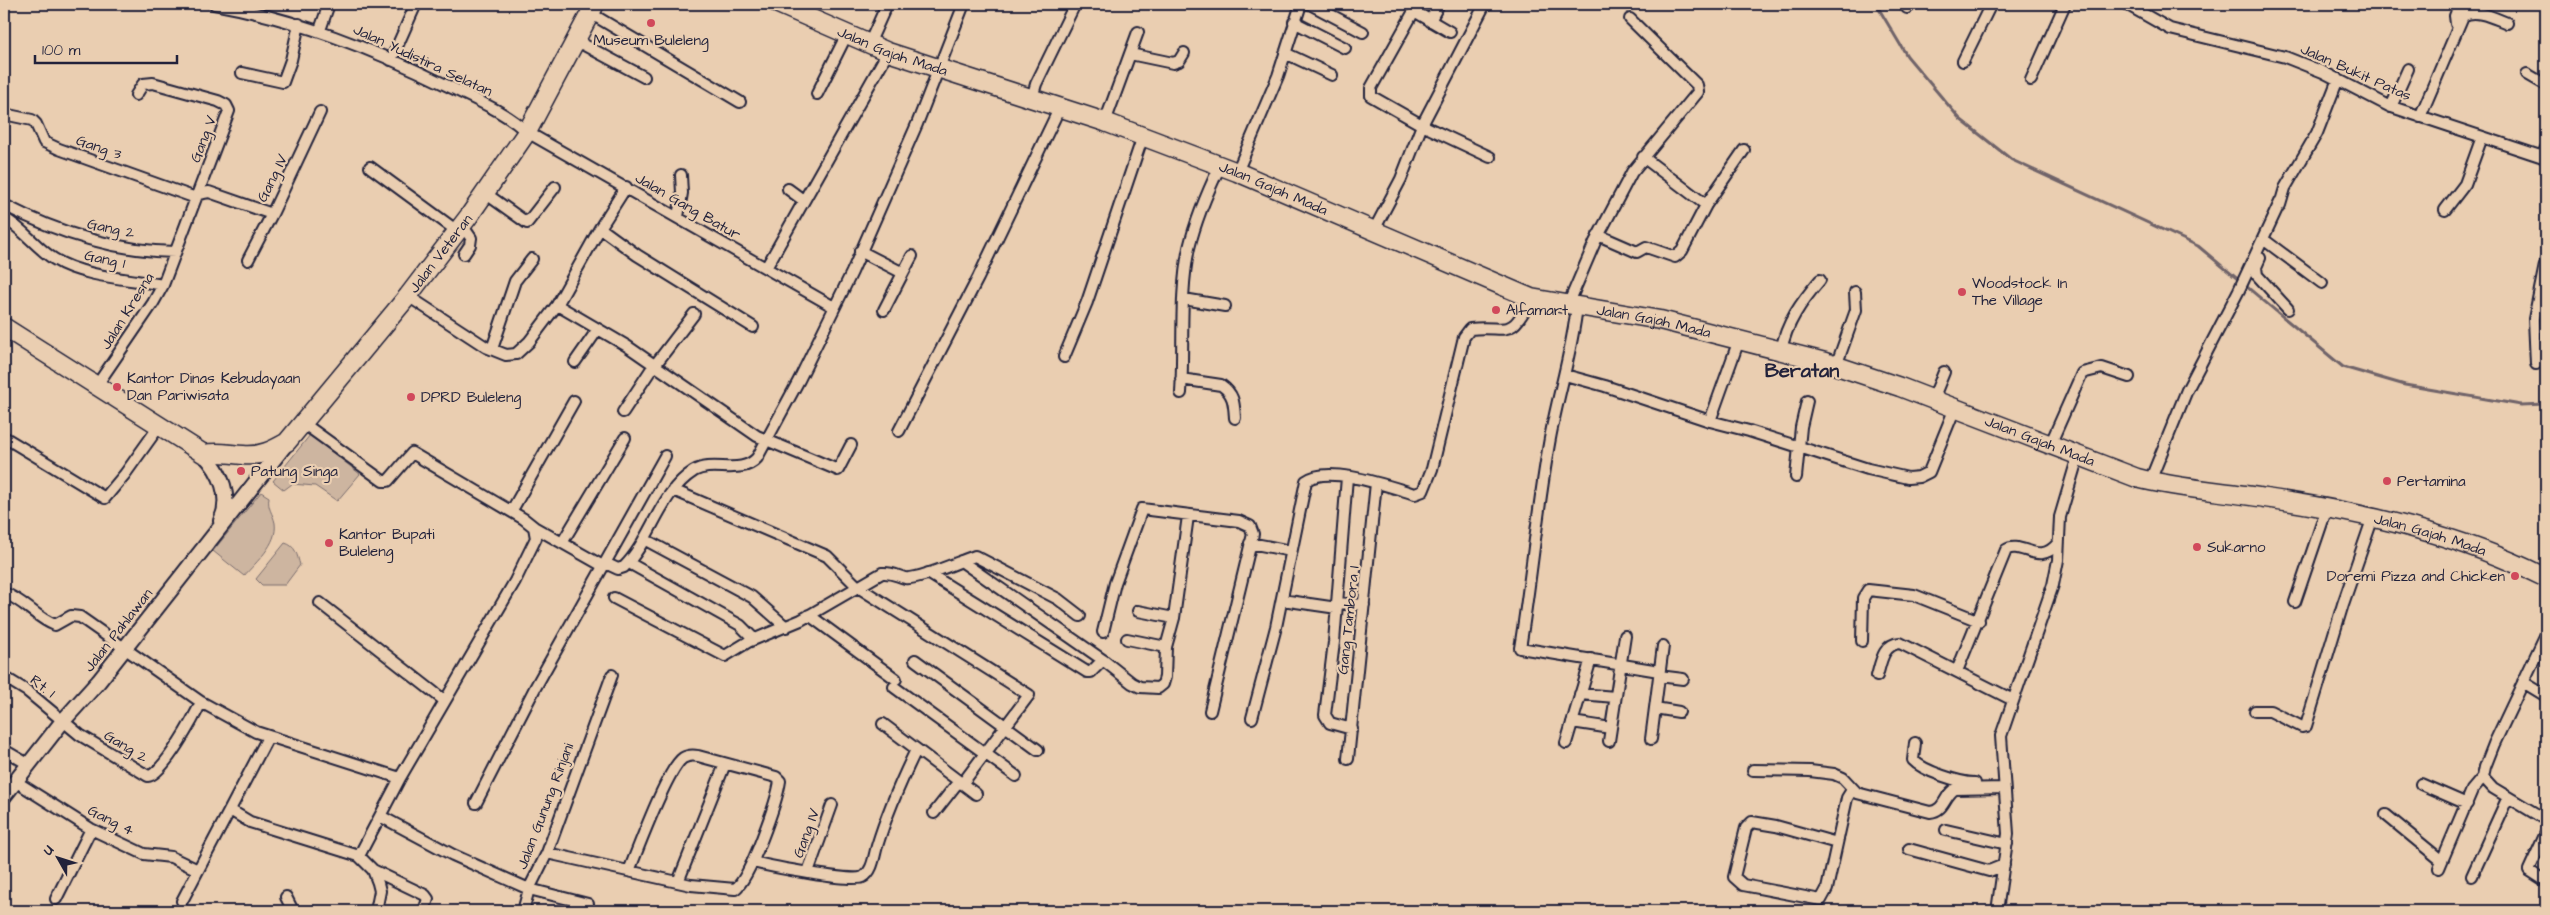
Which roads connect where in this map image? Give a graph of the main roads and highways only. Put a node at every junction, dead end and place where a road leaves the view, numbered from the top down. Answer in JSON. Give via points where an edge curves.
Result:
{"nodes":[{"id":1,"x":778,"y":4,"type":"edge"},
{"id":2,"x":592,"y":8,"type":"edge"},
{"id":3,"x":4,"y":327,"type":"edge"},
{"id":4,"x":287,"y":442,"type":"junction"},
{"id":5,"x":204,"y":454,"type":"junction"},
{"id":6,"x":256,"y":482,"type":"joint"},
{"id":7,"x":217,"y":531,"type":"junction"},
{"id":8,"x":2546,"y":578,"type":"edge"},
{"id":9,"x":4,"y":796,"type":"edge"}],
"edges":[{"from":1,"to":8,"type":"highway","name":"Jalan Gajah Mada","via":[[888,52],[1106,122],[1237,172],[1531,298],[1660,320],[1836,366],[2150,481],[2373,517],[2496,555]]},
{"from":2,"to":4,"type":"highway","name":"Jalan Veteran","via":[[527,132],[485,193],[408,296]]},
{"from":3,"to":5,"type":"highway"},
{"from":4,"to":5,"type":"highway","via":[[259,454],[218,451]]},
{"from":4,"to":6,"type":"main road","name":"Jalan Veteran"},
{"from":5,"to":7,"type":"main road","via":[[213,464],[226,494],[225,513]]},
{"from":6,"to":7,"type":"main road","name":"Jalan Pahlawan"},
{"from":7,"to":9,"type":"main road","name":"Jalan Pahlawan"}]}
